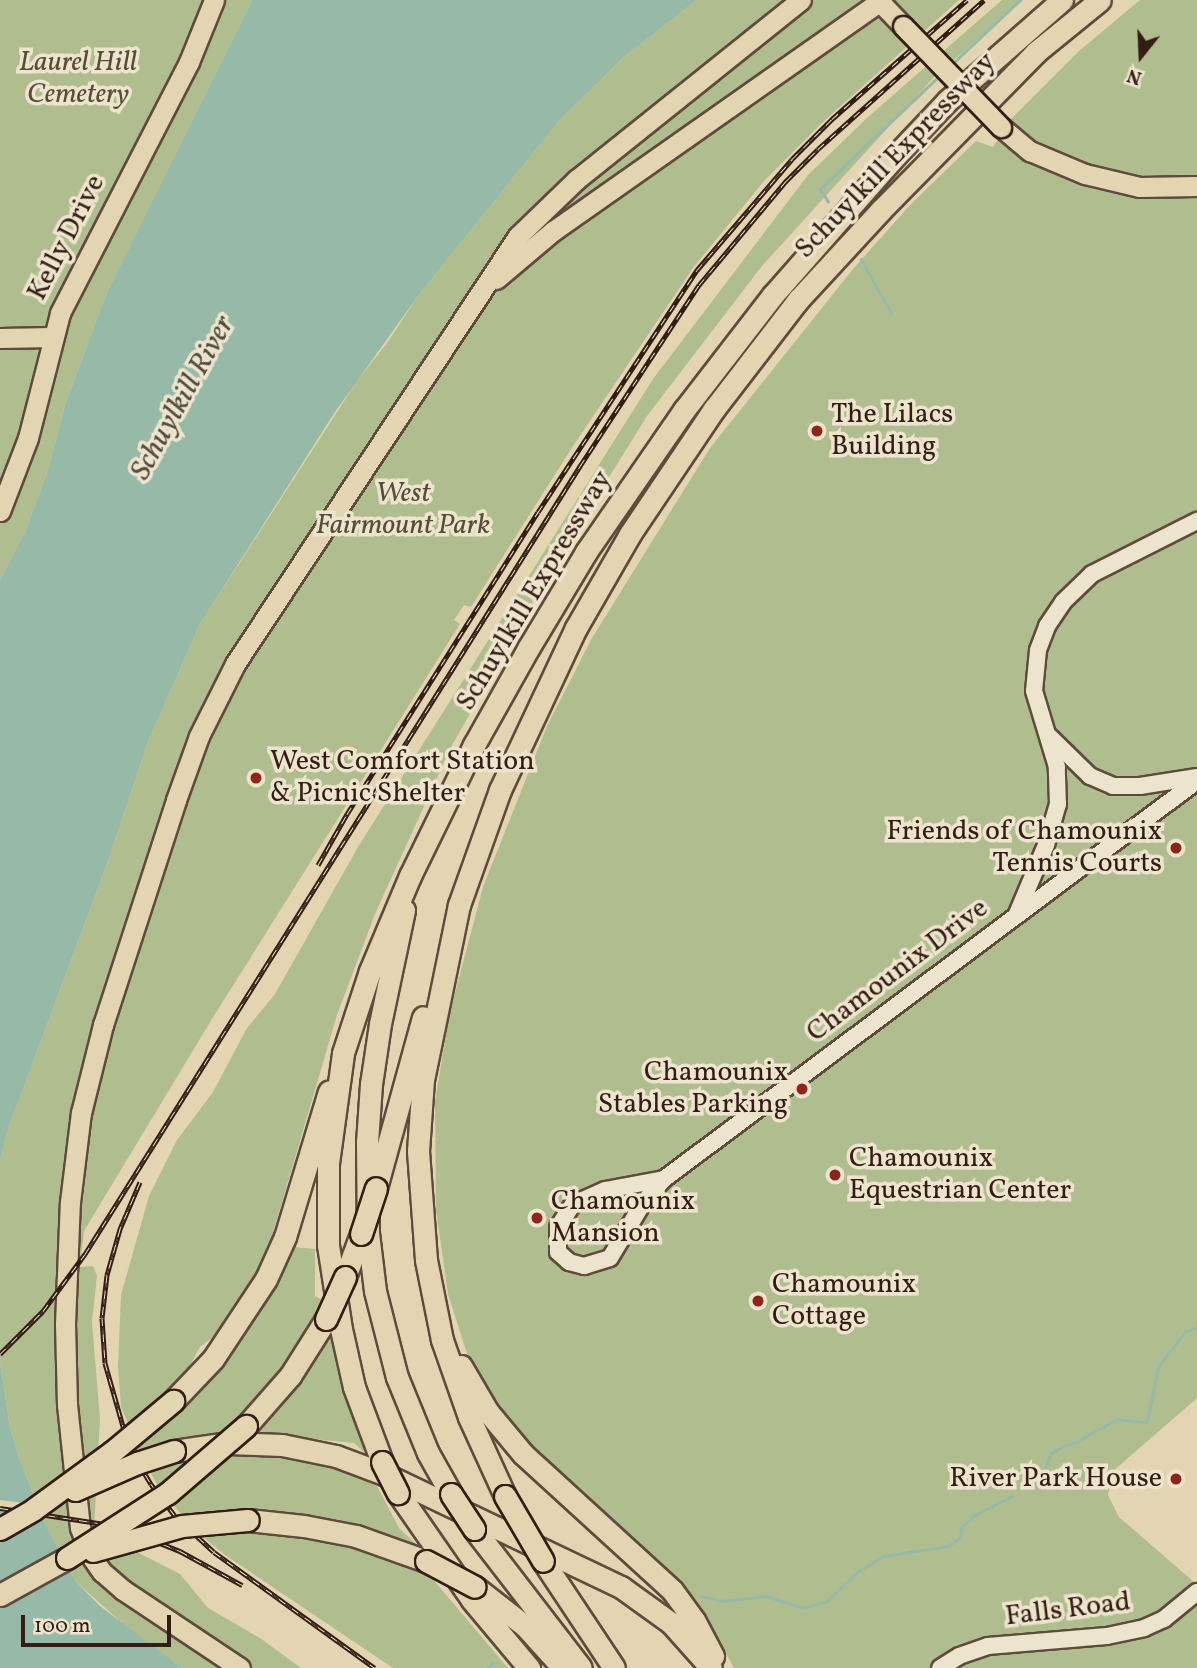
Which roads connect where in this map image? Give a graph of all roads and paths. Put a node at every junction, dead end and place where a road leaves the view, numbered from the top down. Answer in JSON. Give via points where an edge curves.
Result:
{"nodes":[{"id":1,"x":214,"y":0,"type":"edge"},
{"id":2,"x":801,"y":0,"type":"edge"},
{"id":3,"x":880,"y":0,"type":"edge"},
{"id":4,"x":1062,"y":0,"type":"edge"},
{"id":5,"x":1100,"y":0,"type":"edge"},
{"id":6,"x":1197,"y":186,"type":"edge"},
{"id":7,"x":528,"y":224,"type":"junction"},
{"id":8,"x":553,"y":231,"type":"junction"},
{"id":9,"x":477,"y":296,"type":"junction"},
{"id":10,"x":52,"y":337,"type":"junction"},
{"id":11,"x":0,"y":338,"type":"edge"},
{"id":12,"x":0,"y":511,"type":"edge"},
{"id":13,"x":1197,"y":521,"type":"edge"},
{"id":14,"x":1050,"y":737,"type":"junction"},
{"id":15,"x":1197,"y":779,"type":"edge"},
{"id":16,"x":410,"y":876,"type":"junction"},
{"id":17,"x":459,"y":905,"type":"junction"},
{"id":18,"x":1015,"y":917,"type":"junction"},
{"id":19,"x":343,"y":1053,"type":"junction"},
{"id":20,"x":664,"y":1179,"type":"junction"},
{"id":21,"x":430,"y":1286,"type":"junction"},
{"id":22,"x":33,"y":1509,"type":"junction"},
{"id":23,"x":0,"y":1529,"type":"edge"},
{"id":24,"x":67,"y":1558,"type":"junction"},
{"id":25,"x":1197,"y":1592,"type":"edge"},
{"id":26,"x":0,"y":1595,"type":"edge"},
{"id":27,"x":240,"y":1668,"type":"edge"},
{"id":28,"x":529,"y":1668,"type":"edge"},
{"id":29,"x":563,"y":1668,"type":"edge"},
{"id":30,"x":581,"y":1668,"type":"edge"},
{"id":31,"x":614,"y":1668,"type":"edge"},
{"id":32,"x":711,"y":1668,"type":"edge"},
{"id":33,"x":719,"y":1668,"type":"edge"},
{"id":34,"x":940,"y":1668,"type":"edge"}],
"edges":[{"from":1,"to":10,"type":"main road","name":"Kelly Drive","via":[[189,62],[65,301]]},
{"from":2,"to":7,"type":"main road","via":[[576,180]]},
{"from":3,"to":6,"type":"main road","bridge":true,"via":[[1001,127],[1030,151],[1085,174],[1139,187]]},
{"from":3,"to":8,"type":"main road"},
{"from":4,"to":16,"type":"highway","name":"Schuylkill Expressway","via":[[947,101],[896,155],[773,295],[684,410],[586,552],[529,647],[474,745]]},
{"from":5,"to":17,"type":"highway","name":"Schuylkill Expressway","via":[[1036,52],[872,220],[798,300],[688,445],[616,557],[553,673],[500,790]]},
{"from":7,"to":8,"type":"main road","via":[[544,234]]},
{"from":7,"to":9,"type":"main road"},
{"from":8,"to":9,"type":"main road"},
{"from":9,"to":27,"type":"main road","via":[[217,698],[176,800],[103,1025],[81,1113],[70,1202],[65,1358],[82,1537],[111,1581]]},
{"from":10,"to":11,"type":"main road"},
{"from":10,"to":12,"type":"main road","name":"Kelly Drive","via":[[27,438]]},
{"from":13,"to":14,"type":"street","via":[[1092,573],[1054,615],[1038,650],[1034,677],[1039,714]]},
{"from":14,"to":15,"type":"street","via":[[1090,776],[1113,786]]},
{"from":14,"to":18,"type":"street","via":[[1058,804]]},
{"from":15,"to":18,"type":"street","name":"Chamounix Drive"},
{"from":16,"to":19,"type":"highway","name":"Schuylkill Expressway","via":[[370,971]]},
{"from":16,"to":30,"type":"highway","bridge":true,"via":[[373,1064],[366,1142],[368,1233],[379,1310],[397,1377],[428,1453],[451,1494]]},
{"from":17,"to":21,"type":"highway","name":"Schuylkill Expressway","via":[[419,1115],[421,1224]]},
{"from":17,"to":24,"type":"highway","bridge":true,"via":[[419,1027],[376,1188],[326,1319],[290,1376],[246,1426],[168,1493]]},
{"from":18,"to":20,"type":"street","name":"Chamounix Drive"},
{"from":19,"to":22,"type":"highway","bridge":true,"via":[[285,1237],[266,1279],[213,1359],[132,1436]]},
{"from":19,"to":28,"type":"highway","name":"Schuylkill Expressway","bridge":true,"via":[[328,1163],[328,1245],[348,1365],[382,1462],[398,1493],[472,1600]]},
{"from":20,"to":20,"type":"street","name":"Chamounix Drive","via":[[605,1189],[573,1204],[558,1227],[558,1252],[569,1262],[584,1266],[610,1258],[643,1203]]},
{"from":21,"to":31,"type":"highway","name":"Schuylkill Expressway","bridge":true,"via":[[459,1392],[505,1496]]},
{"from":21,"to":33,"type":"highway","via":[[463,1370],[502,1431],[542,1474],[637,1554],[672,1590]]},
{"from":22,"to":23,"type":"highway","bridge":true},
{"from":22,"to":32,"type":"highway","bridge":true,"via":[[121,1469],[174,1451],[228,1443],[282,1445],[327,1454],[384,1474],[630,1592],[671,1623]]},
{"from":24,"to":26,"type":"highway"},
{"from":24,"to":29,"type":"highway","bridge":true,"via":[[182,1526],[248,1520],[347,1534],[426,1561],[475,1587],[525,1626]]},
{"from":25,"to":34,"type":"street","name":"Falls Road","via":[[1173,1613],[1144,1628],[1107,1636],[988,1646]]}]}
